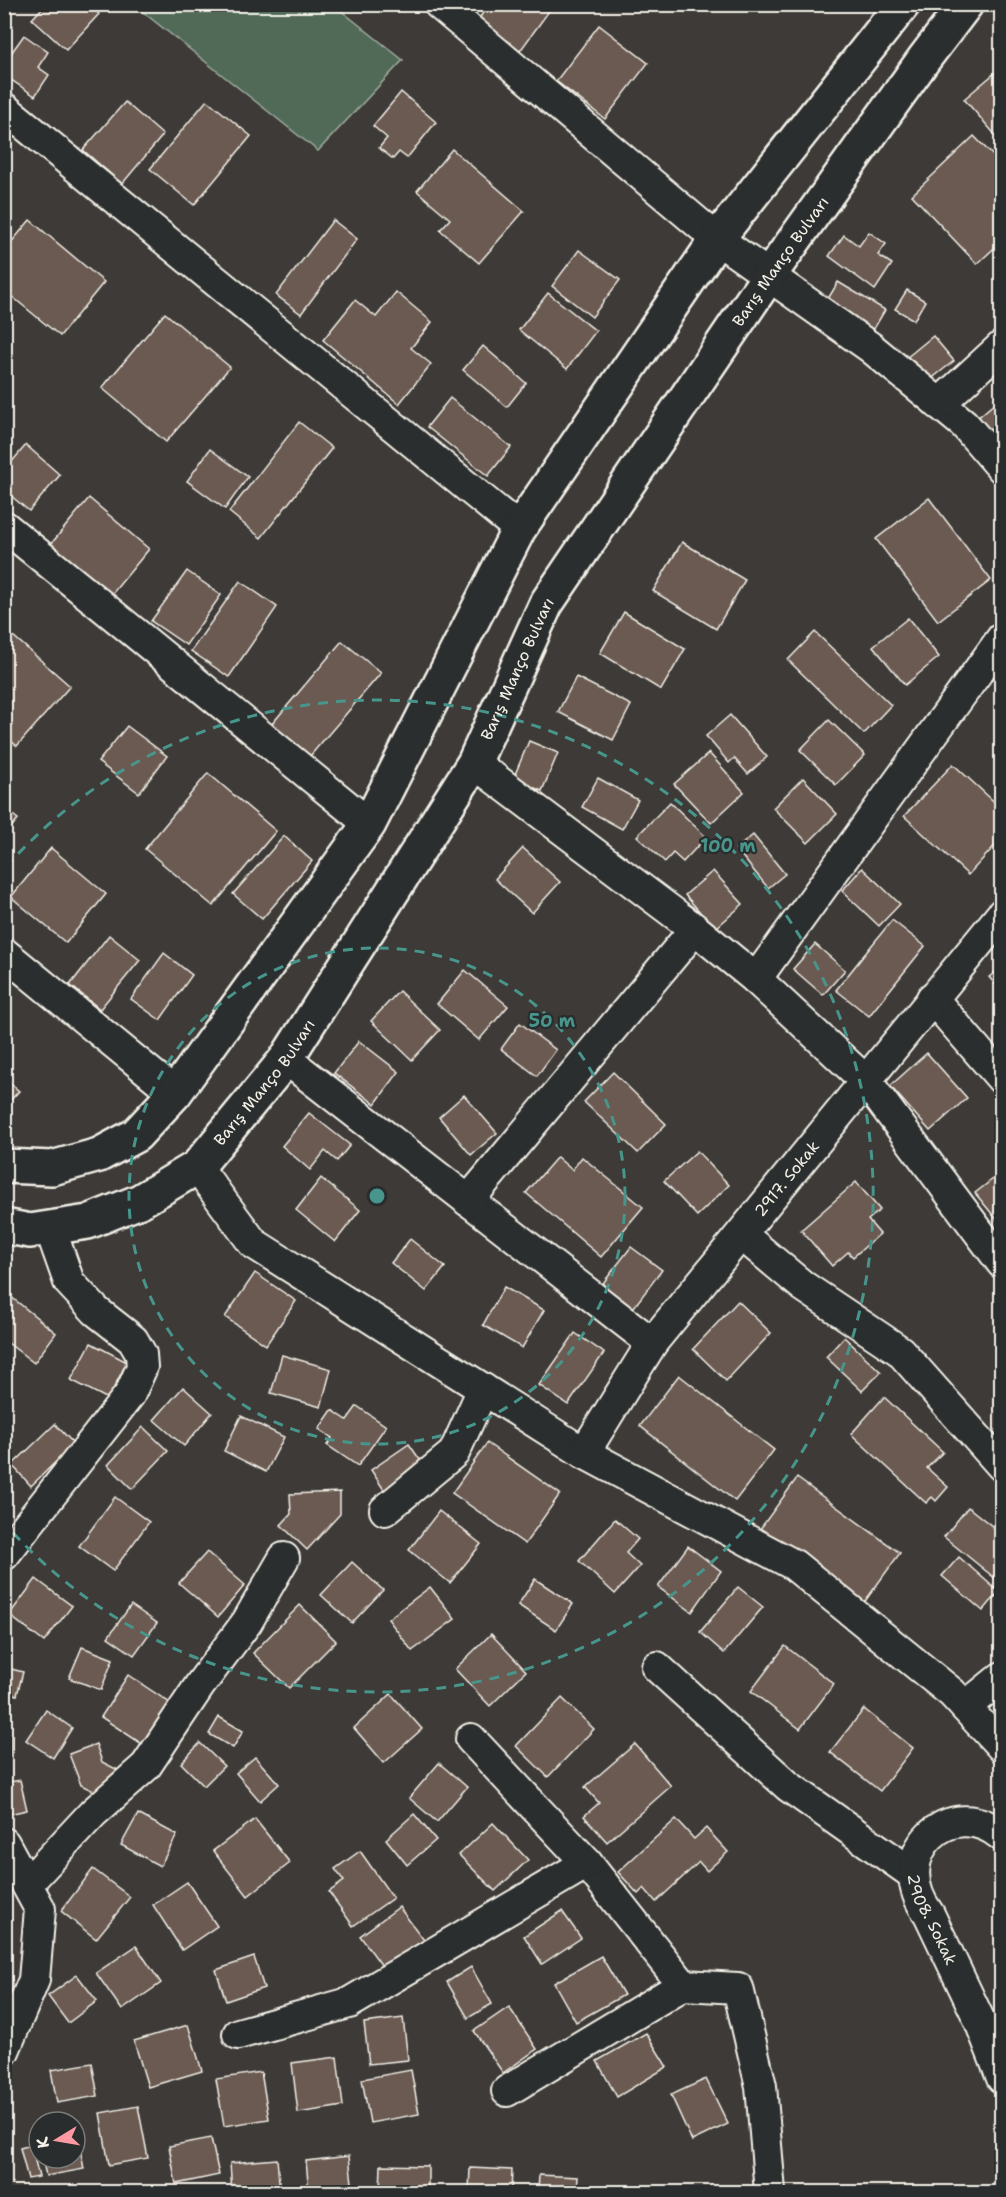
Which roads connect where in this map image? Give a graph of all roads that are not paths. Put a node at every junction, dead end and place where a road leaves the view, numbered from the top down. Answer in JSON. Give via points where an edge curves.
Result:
{"nodes":[{"id":1,"x":439,"y":4,"type":"edge"},
{"id":2,"x":966,"y":4,"type":"edge"},
{"id":3,"x":899,"y":6,"type":"edge"},
{"id":4,"x":4,"y":108,"type":"edge"},
{"id":5,"x":717,"y":239,"type":"junction"},
{"id":6,"x":768,"y":277,"type":"junction"},
{"id":7,"x":1002,"y":346,"type":"edge"},
{"id":8,"x":939,"y":404,"type":"junction"},
{"id":9,"x":1002,"y":468,"type":"edge"},
{"id":10,"x":4,"y":526,"type":"edge"},
{"id":11,"x":519,"y":529,"type":"junction"},
{"id":12,"x":1002,"y":638,"type":"edge"},
{"id":13,"x":474,"y":763,"type":"junction"},
{"id":14,"x":369,"y":824,"type":"junction"},
{"id":15,"x":1002,"y":914,"type":"edge"},
{"id":16,"x":695,"y":929,"type":"junction"},
{"id":17,"x":4,"y":953,"type":"edge"},
{"id":18,"x":756,"y":979,"type":"junction"},
{"id":19,"x":932,"y":998,"type":"junction"},
{"id":20,"x":286,"y":1059,"type":"junction"},
{"id":21,"x":1002,"y":1078,"type":"edge"},
{"id":22,"x":867,"y":1082,"type":"junction"},
{"id":23,"x":175,"y":1093,"type":"junction"},
{"id":24,"x":4,"y":1166,"type":"edge"},
{"id":25,"x":197,"y":1167,"type":"junction"},
{"id":26,"x":468,"y":1201,"type":"junction"},
{"id":27,"x":4,"y":1226,"type":"edge"},
{"id":28,"x":50,"y":1228,"type":"junction"},
{"id":29,"x":742,"y":1235,"type":"junction"},
{"id":30,"x":1002,"y":1263,"type":"edge"},
{"id":31,"x":652,"y":1343,"type":"junction"},
{"id":32,"x":483,"y":1389,"type":"junction"},
{"id":33,"x":584,"y":1453,"type":"junction"},
{"id":34,"x":1002,"y":1466,"type":"edge"},
{"id":35,"x":385,"y":1510,"type":"dead end"},
{"id":36,"x":4,"y":1556,"type":"edge"},
{"id":37,"x":284,"y":1558,"type":"dead end"},
{"id":38,"x":657,"y":1667,"type":"dead end"},
{"id":39,"x":1002,"y":1677,"type":"edge"},
{"id":40,"x":965,"y":1707,"type":"junction"},
{"id":41,"x":471,"y":1738,"type":"dead end"},
{"id":42,"x":1002,"y":1747,"type":"edge"},
{"id":43,"x":1002,"y":1836,"type":"edge"},
{"id":44,"x":4,"y":1843,"type":"edge"},
{"id":45,"x":587,"y":1863,"type":"junction"},
{"id":46,"x":913,"y":1874,"type":"junction"},
{"id":47,"x":27,"y":1884,"type":"junction"},
{"id":48,"x":683,"y":1985,"type":"junction"},
{"id":49,"x":238,"y":2034,"type":"dead end"},
{"id":50,"x":4,"y":2051,"type":"edge"},
{"id":51,"x":1002,"y":2078,"type":"edge"},
{"id":52,"x":507,"y":2091,"type":"dead end"},
{"id":53,"x":770,"y":2193,"type":"edge"}],
"edges":[{"from":1,"to":5,"type":"street"},
{"from":2,"to":6,"type":"main road","name":"Barış Manço Bulvarı"},
{"from":3,"to":5,"type":"main road"},
{"from":4,"to":11,"type":"street"},
{"from":5,"to":6,"type":"street"},
{"from":5,"to":11,"type":"main road"},
{"from":6,"to":8,"type":"street","via":[[870,347]]},
{"from":6,"to":13,"type":"main road","name":"Barış Manço Bulvarı","via":[[546,603]]},
{"from":7,"to":8,"type":"street"},
{"from":8,"to":9,"type":"street","via":[[964,423]]},
{"from":10,"to":14,"type":"street"},
{"from":11,"to":14,"type":"main road"},
{"from":12,"to":18,"type":"street"},
{"from":13,"to":16,"type":"street"},
{"from":13,"to":20,"type":"main road","name":"Barış Manço Bulvarı"},
{"from":14,"to":23,"type":"main road"},
{"from":15,"to":19,"type":"street","name":"2917. Sokak"},
{"from":16,"to":18,"type":"street"},
{"from":16,"to":26,"type":"street"},
{"from":17,"to":23,"type":"street"},
{"from":18,"to":22,"type":"street"},
{"from":19,"to":21,"type":"street"},
{"from":19,"to":22,"type":"street","name":"2917. Sokak"},
{"from":20,"to":25,"type":"main road","name":"Barış Manço Bulvarı"},
{"from":20,"to":26,"type":"street"},
{"from":22,"to":29,"type":"street","name":"2917. Sokak"},
{"from":22,"to":30,"type":"street"},
{"from":23,"to":24,"type":"main road","via":[[136,1135],[99,1155],[52,1168]]},
{"from":25,"to":28,"type":"main road","name":"Barış Manço Bulvarı","via":[[140,1201],[88,1222]]},
{"from":25,"to":32,"type":"street","via":[[254,1243]]},
{"from":26,"to":31,"type":"street"},
{"from":27,"to":28,"type":"main road","name":"Barış Manço Bulvarı","via":[[30,1231]]},
{"from":28,"to":36,"type":"street","via":[[69,1282],[96,1311],[133,1340],[141,1353],[142,1367],[130,1394]]},
{"from":29,"to":31,"type":"street","name":"2917. Sokak"},
{"from":29,"to":34,"type":"street","via":[[803,1286],[900,1351]]},
{"from":31,"to":33,"type":"street","name":"2917. Sokak"},
{"from":32,"to":33,"type":"street"},
{"from":32,"to":35,"type":"street","via":[[454,1453]]},
{"from":33,"to":40,"type":"street","via":[[794,1565]]},
{"from":37,"to":47,"type":"street","via":[[247,1622],[146,1766],[93,1813]]},
{"from":38,"to":46,"type":"street","via":[[788,1786]]},
{"from":39,"to":40,"type":"street"},
{"from":40,"to":42,"type":"street"},
{"from":41,"to":45,"type":"street"},
{"from":43,"to":46,"type":"street","name":"2908. Sokak","via":[[978,1823],[944,1826],[919,1849]]},
{"from":44,"to":47,"type":"street"},
{"from":45,"to":48,"type":"street"},
{"from":45,"to":49,"type":"street","via":[[349,2003]]},
{"from":46,"to":51,"type":"street","name":"2908. Sokak","via":[[918,1900],[929,1914],[980,2019]]},
{"from":47,"to":50,"type":"street","via":[[40,1909],[34,1980]]},
{"from":48,"to":52,"type":"street"},
{"from":48,"to":53,"type":"street","via":[[738,1988],[761,2086]]}]}
